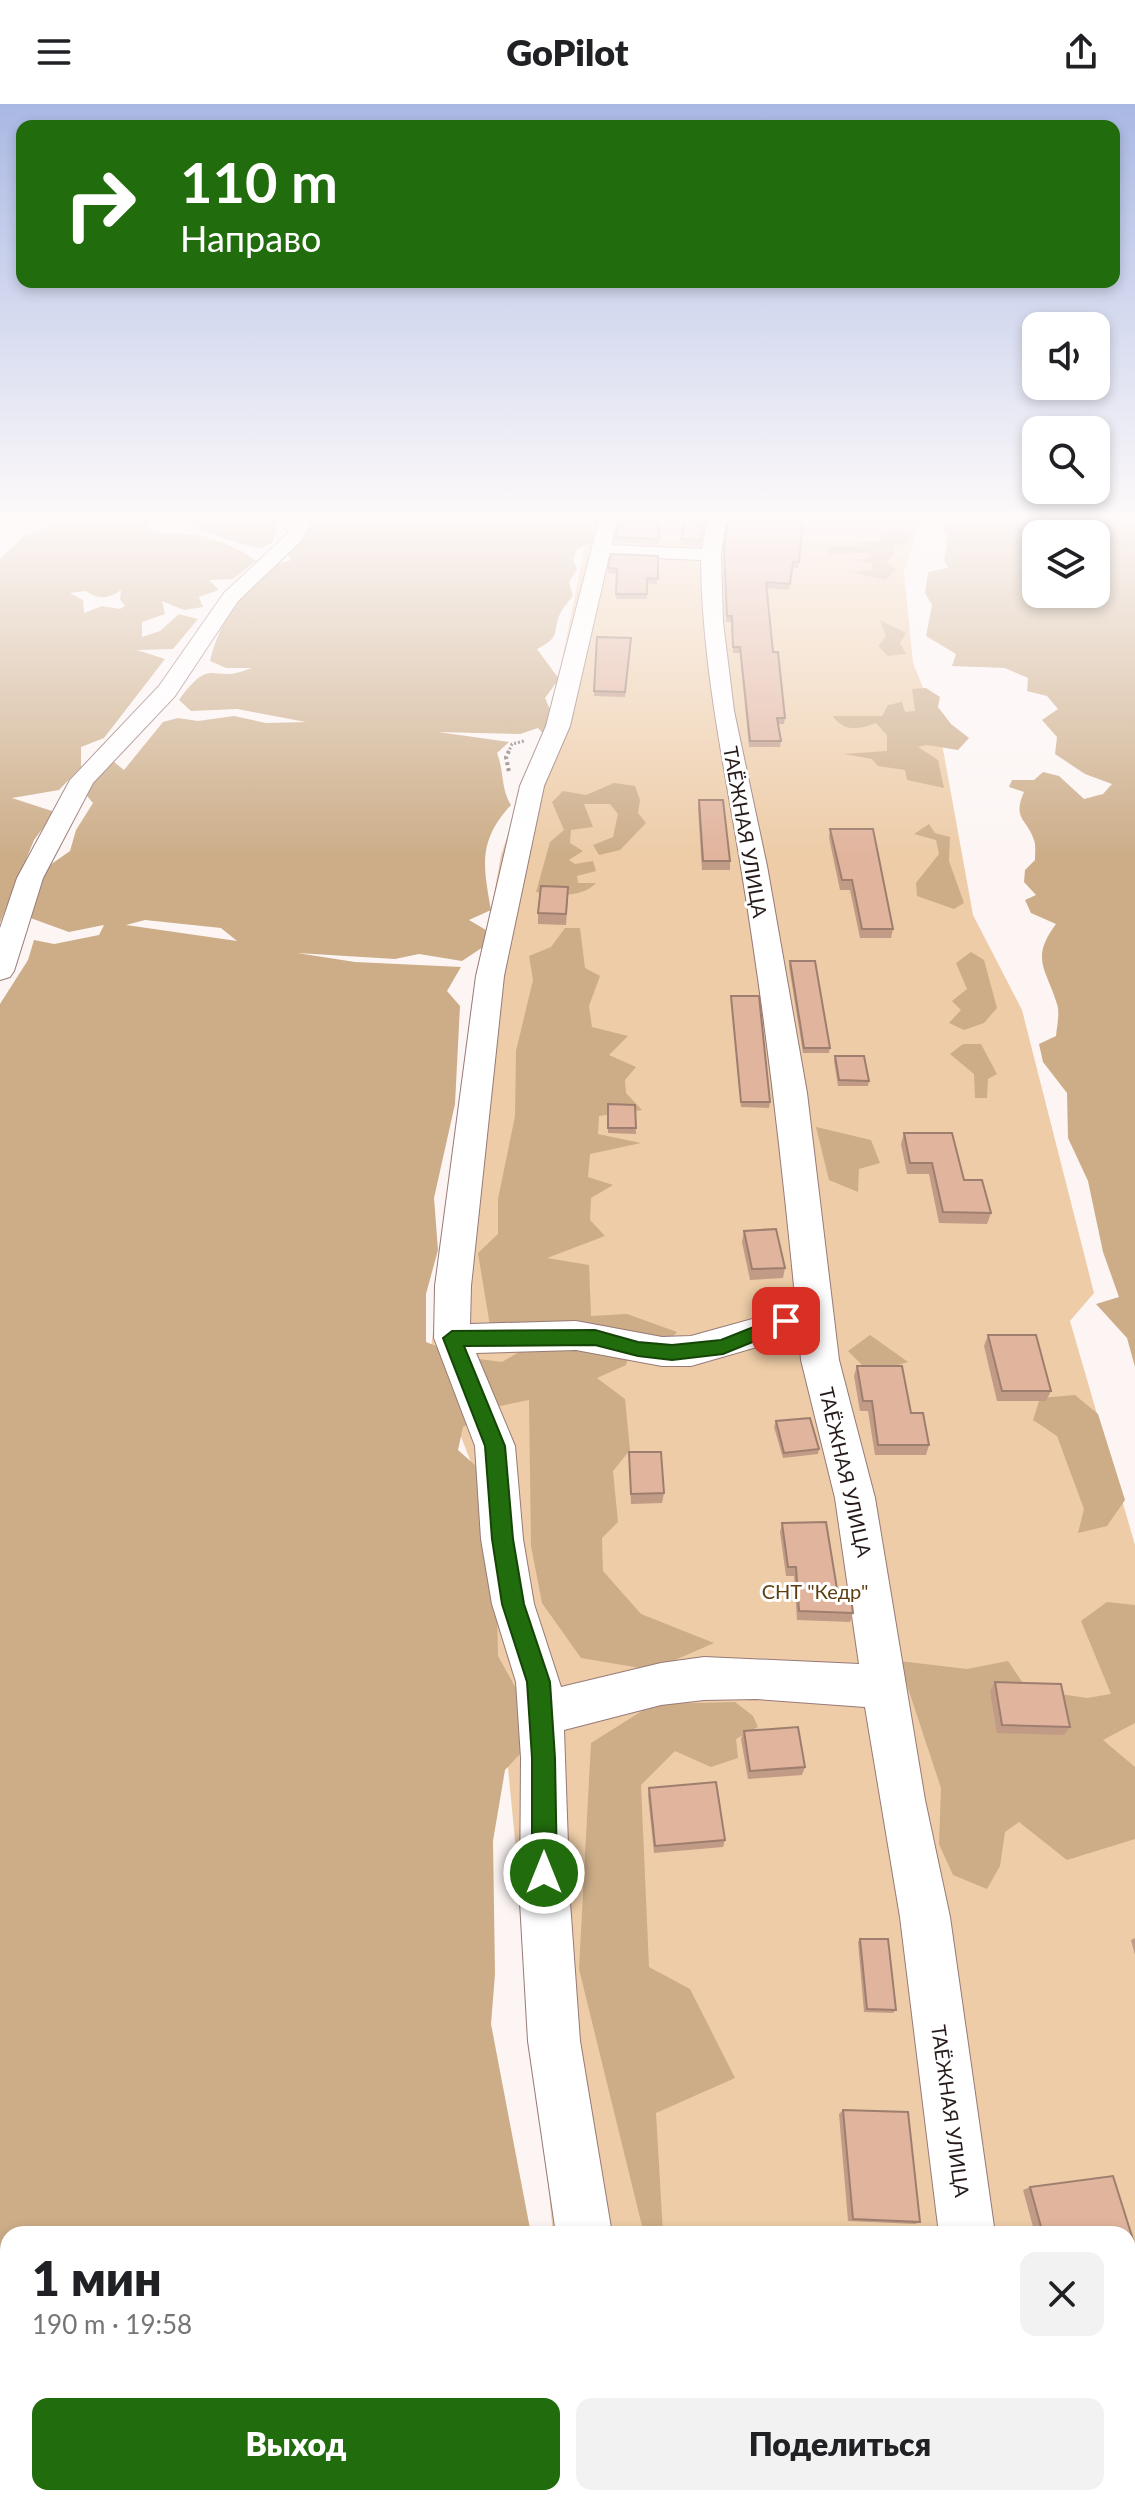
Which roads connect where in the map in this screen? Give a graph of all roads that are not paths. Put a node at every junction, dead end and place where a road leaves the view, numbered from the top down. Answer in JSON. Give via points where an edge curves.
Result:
{"nodes":[{"id":1,"x":207,"y":632,"type":"edge"},
{"id":2,"x":581,"y":632,"type":"edge"},
{"id":3,"x":714,"y":632,"type":"edge"},
{"id":4,"x":0,"y":971,"type":"edge"},
{"id":5,"x":813,"y":1319,"type":"junction"},
{"id":6,"x":452,"y":1338,"type":"junction"},
{"id":7,"x":886,"y":1687,"type":"junction"},
{"id":8,"x":540,"y":1710,"type":"junction"},
{"id":9,"x":583,"y":2226,"type":"edge"},
{"id":10,"x":966,"y":2226,"type":"edge"}],
"edges":[{"from":1,"to":4,"type":"street","via":[[167,691],[82,780],[30,878]]},
{"from":2,"to":6,"type":"street","via":[[558,726],[532,786],[490,976],[453,1286]]},
{"from":3,"to":5,"type":"street","name":"ТАЁЖНАЯ УЛИЦА","via":[[716,667],[791,1093]]},
{"from":5,"to":6,"type":"street","via":[[786,1321],[723,1347],[672,1352],[595,1337]]},
{"from":5,"to":7,"type":"street","name":"ТАЁЖНАЯ УЛИЦА","via":[[855,1498]]},
{"from":6,"to":8,"type":"street","via":[[495,1446],[513,1604],[538,1682]]},
{"from":7,"to":8,"type":"street","via":[[730,1676],[663,1684],[572,1710]]},
{"from":7,"to":10,"type":"street","name":"ТАЁЖНАЯ УЛИЦА","via":[[925,1917]]},
{"from":8,"to":9,"type":"street","via":[[554,2041]]}]}
